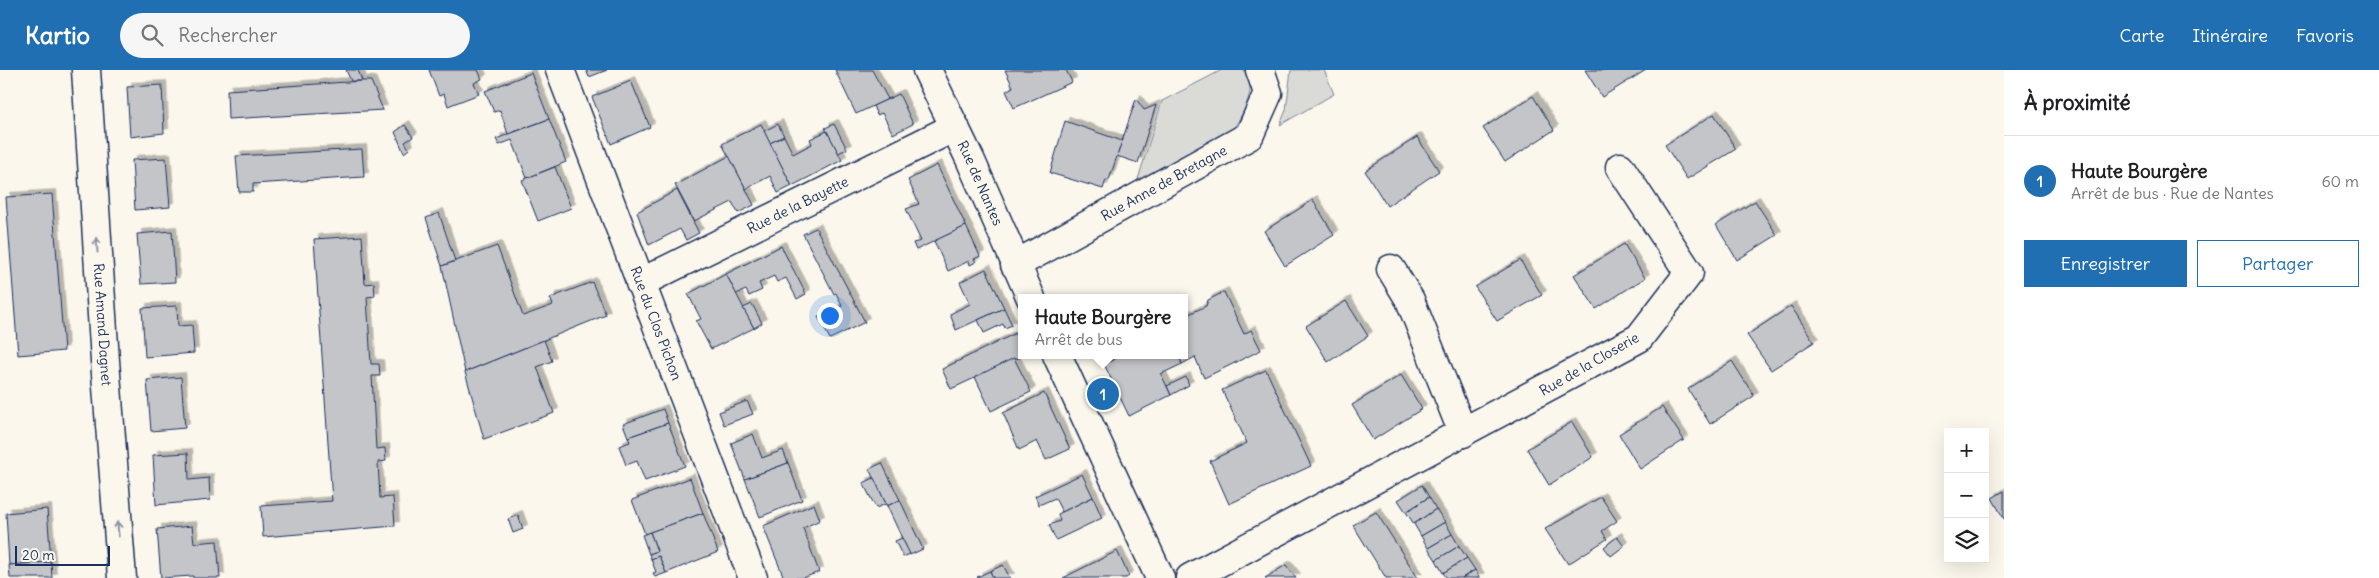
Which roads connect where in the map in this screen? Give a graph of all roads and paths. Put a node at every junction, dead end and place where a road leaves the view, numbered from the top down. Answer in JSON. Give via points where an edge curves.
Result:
{"nodes":[{"id":1,"x":86,"y":70,"type":"edge"},
{"id":2,"x":560,"y":70,"type":"edge"},
{"id":3,"x":927,"y":70,"type":"edge"},
{"id":4,"x":1260,"y":70,"type":"edge"},
{"id":5,"x":955,"y":127,"type":"junction"},
{"id":6,"x":1620,"y":167,"type":"dead end"},
{"id":7,"x":1016,"y":265,"type":"junction"},
{"id":8,"x":1391,"y":268,"type":"dead end"},
{"id":9,"x":640,"y":283,"type":"junction"},
{"id":10,"x":1029,"y":294,"type":"edge"},
{"id":11,"x":1059,"y":359,"type":"edge"},
{"id":12,"x":1463,"y":433,"type":"junction"},
{"id":13,"x":122,"y":578,"type":"edge"},
{"id":14,"x":753,"y":578,"type":"edge"},
{"id":15,"x":1160,"y":578,"type":"edge"},
{"id":16,"x":1190,"y":578,"type":"edge"}],
"edges":[{"from":13,"to":1,"type":"street","name":"Rue Amand Dagnet","one_way":true},
{"from":2,"to":9,"type":"street","name":"Rue du Clos Pichon"},
{"from":3,"to":5,"type":"street","name":"Rue de Nantes"},
{"from":4,"to":7,"type":"street","name":"Rue Anne de Bretagne","via":[[1268,93],[1249,136]]},
{"from":5,"to":7,"type":"street","name":"Rue de Nantes"},
{"from":5,"to":9,"type":"street","name":"Rue de la Bayette"},
{"from":6,"to":12,"type":"street","name":"Rue de la Closerie","via":[[1688,273],[1640,338]]},
{"from":7,"to":10,"type":"street","name":"Rue de Nantes"},
{"from":8,"to":12,"type":"street","via":[[1410,300]]},
{"from":9,"to":14,"type":"street","name":"Rue du Clos Pichon"},
{"from":11,"to":15,"type":"street"},
{"from":12,"to":16,"type":"street","name":"Rue de la Closerie"}]}
